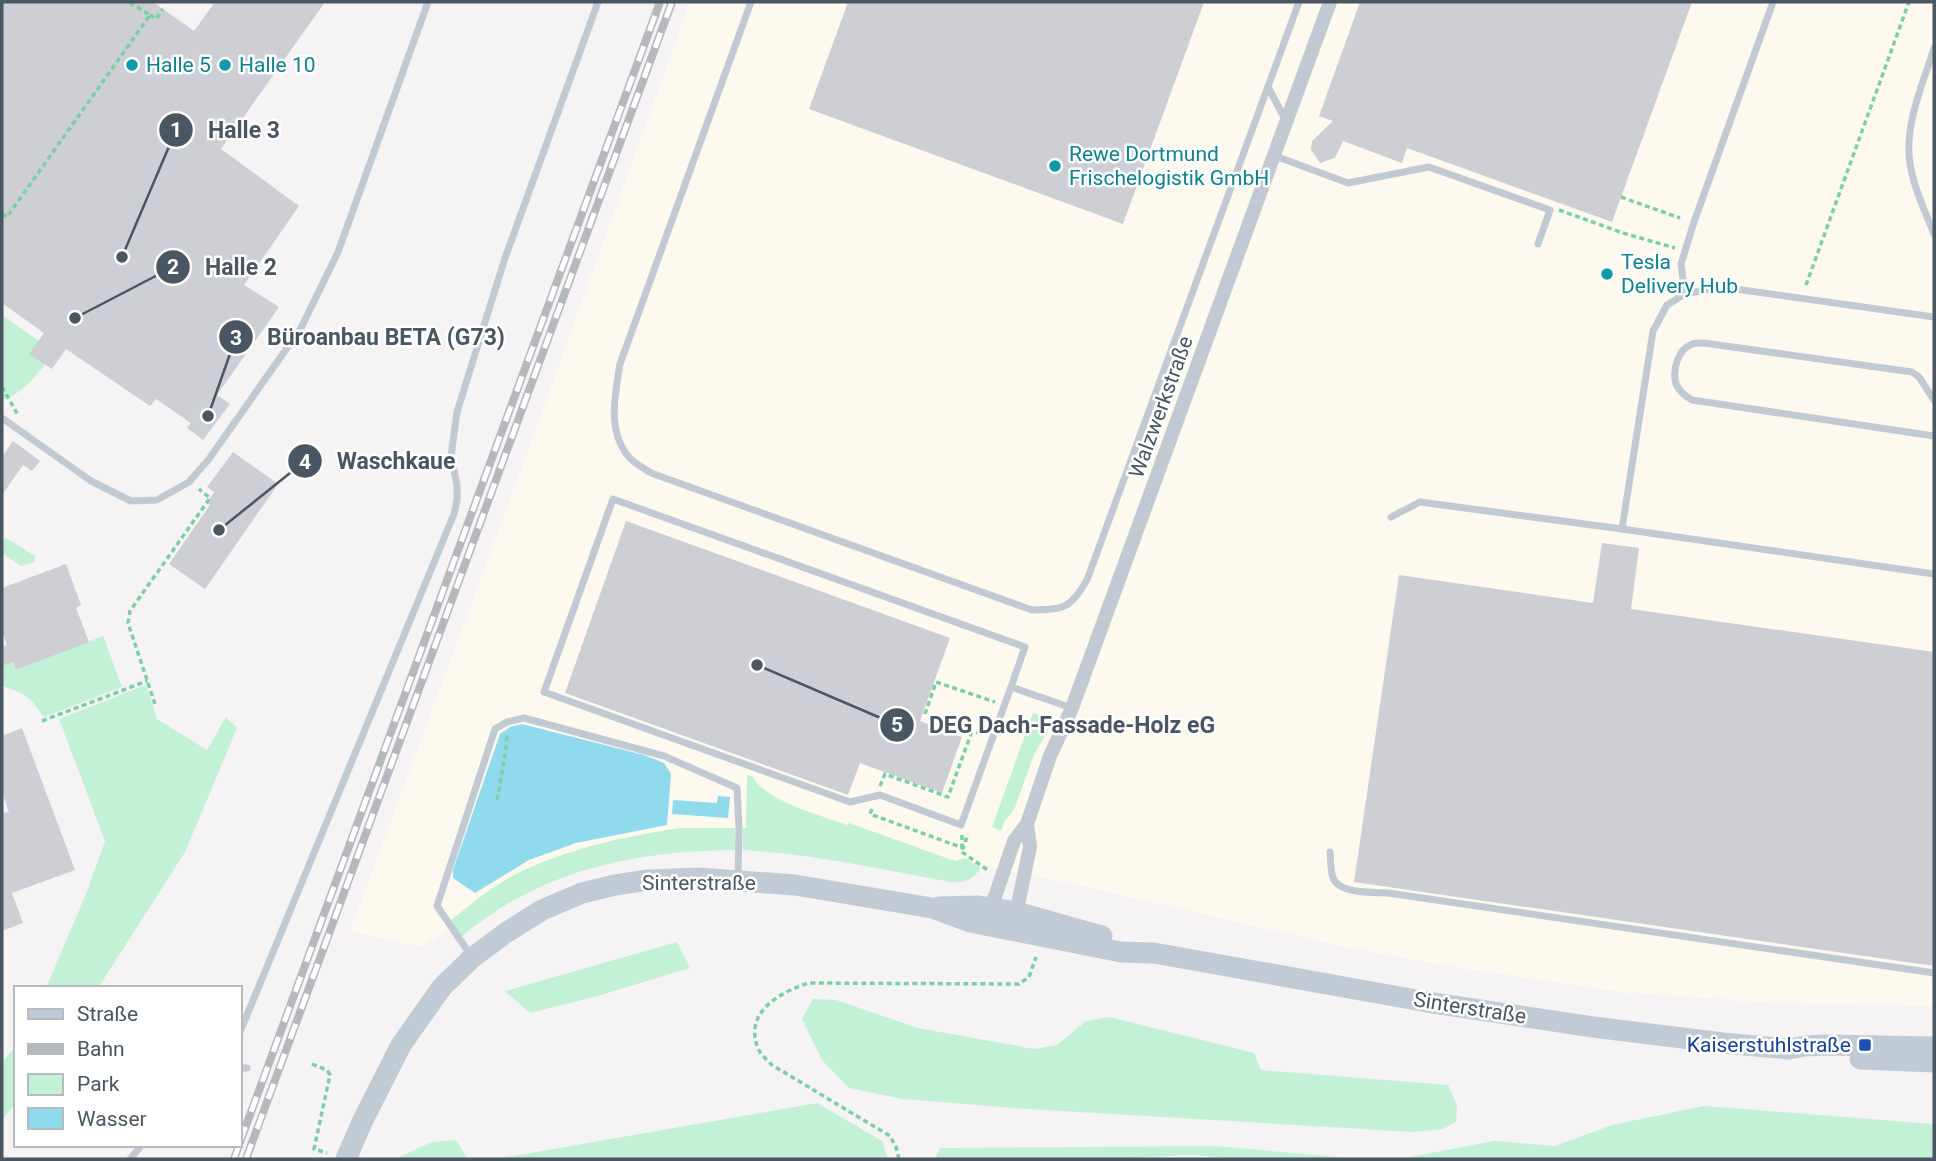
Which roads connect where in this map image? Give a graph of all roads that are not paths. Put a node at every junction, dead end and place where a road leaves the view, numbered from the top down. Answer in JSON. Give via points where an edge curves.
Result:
{"nodes":[{"id":1,"x":428,"y":2,"type":"edge"},
{"id":2,"x":598,"y":2,"type":"edge"},
{"id":3,"x":751,"y":2,"type":"edge"},
{"id":4,"x":1298,"y":2,"type":"edge"},
{"id":5,"x":1330,"y":2,"type":"edge"},
{"id":6,"x":1773,"y":2,"type":"edge"},
{"id":7,"x":1934,"y":48,"type":"edge"},
{"id":8,"x":1268,"y":87,"type":"junction"},
{"id":9,"x":1287,"y":123,"type":"junction"},
{"id":10,"x":1275,"y":156,"type":"junction"},
{"id":11,"x":1934,"y":233,"type":"edge"},
{"id":12,"x":1538,"y":244,"type":"dead end"},
{"id":13,"x":1685,"y":294,"type":"junction"},
{"id":14,"x":1934,"y":317,"type":"edge"},
{"id":15,"x":1934,"y":400,"type":"edge"},
{"id":16,"x":2,"y":418,"type":"edge"},
{"id":17,"x":1934,"y":436,"type":"edge"},
{"id":18,"x":1391,"y":517,"type":"dead end"},
{"id":19,"x":1622,"y":529,"type":"junction"},
{"id":20,"x":1934,"y":574,"type":"edge"},
{"id":21,"x":1011,"y":687,"type":"junction"},
{"id":22,"x":1072,"y":708,"type":"junction"},
{"id":23,"x":1027,"y":824,"type":"junction"},
{"id":24,"x":1330,"y":852,"type":"dead end"},
{"id":25,"x":738,"y":881,"type":"junction"},
{"id":26,"x":989,"y":917,"type":"junction"},
{"id":27,"x":1015,"y":921,"type":"junction"},
{"id":28,"x":472,"y":958,"type":"junction"},
{"id":29,"x":1934,"y":973,"type":"edge"},
{"id":30,"x":242,"y":1027,"type":"edge"},
{"id":31,"x":1934,"y":1047,"type":"edge"},
{"id":32,"x":1789,"y":1049,"type":"junction"},
{"id":33,"x":1934,"y":1062,"type":"edge"},
{"id":34,"x":337,"y":1156,"type":"edge"}],
"edges":[{"from":1,"to":16,"type":"lane","via":[[338,252],[301,328],[189,482],[157,500],[131,501],[91,481]]},
{"from":2,"to":30,"type":"lane","via":[[505,258],[457,412],[450,456],[457,485],[454,514]]},
{"from":3,"to":8,"type":"lane","via":[[620,364],[614,403],[617,435],[629,458],[651,473],[1032,610],[1056,609],[1073,602],[1087,580]]},
{"from":4,"to":8,"type":"lane"},
{"from":5,"to":9,"type":"street","name":"Walzwerkstraße"},
{"from":6,"to":13,"type":"lane","via":[[1681,264]]},
{"from":7,"to":11,"type":"lane","via":[[1908,146],[1915,183]]},
{"from":8,"to":9,"type":"lane"},
{"from":9,"to":10,"type":"street","name":"Walzwerkstraße"},
{"from":10,"to":12,"type":"lane","via":[[1348,183],[1429,167],[1550,210]]},
{"from":10,"to":22,"type":"street","name":"Walzwerkstraße"},
{"from":13,"to":14,"type":"lane","via":[[1721,287]]},
{"from":13,"to":19,"type":"lane","via":[[1667,305],[1653,331]]},
{"from":15,"to":17,"type":"lane","via":[[1912,372],[1704,342],[1690,345],[1675,368],[1676,383],[1692,400]]},
{"from":18,"to":19,"type":"lane","via":[[1420,502]]},
{"from":19,"to":20,"type":"lane"},
{"from":21,"to":21,"type":"lane","via":[[961,825],[880,795],[850,802],[544,692],[613,499],[1025,647]]},
{"from":21,"to":22,"type":"lane"},
{"from":22,"to":23,"type":"street","name":"Walzwerkstraße"},
{"from":23,"to":26,"type":"street","name":"Walzwerkstraße","via":[[1014,841]]},
{"from":23,"to":27,"type":"street","name":"Walzwerkstraße","via":[[1030,847]]},
{"from":24,"to":29,"type":"lane","via":[[1333,877],[1348,890]]},
{"from":25,"to":26,"type":"street","name":"Sinterstraße","via":[[795,885],[932,908],[965,921]]},
{"from":25,"to":28,"type":"street","name":"Sinterstraße","via":[[648,880],[582,893],[542,910]]},
{"from":25,"to":28,"type":"lane","via":[[737,788],[664,756],[524,718],[507,722],[495,729],[437,906]]},
{"from":26,"to":27,"type":"street","name":"Sinterstraße"},
{"from":27,"to":32,"type":"street","name":"Sinterstraße","via":[[1121,952],[1154,953],[1500,1013]]},
{"from":28,"to":34,"type":"street","name":"Sinterstraße","via":[[442,987],[401,1045],[363,1120]]},
{"from":31,"to":32,"type":"street","name":"Sinterstraße","via":[[1824,1045]]},
{"from":32,"to":33,"type":"street","name":"Sinterstraße","via":[[1841,1059]]}]}
